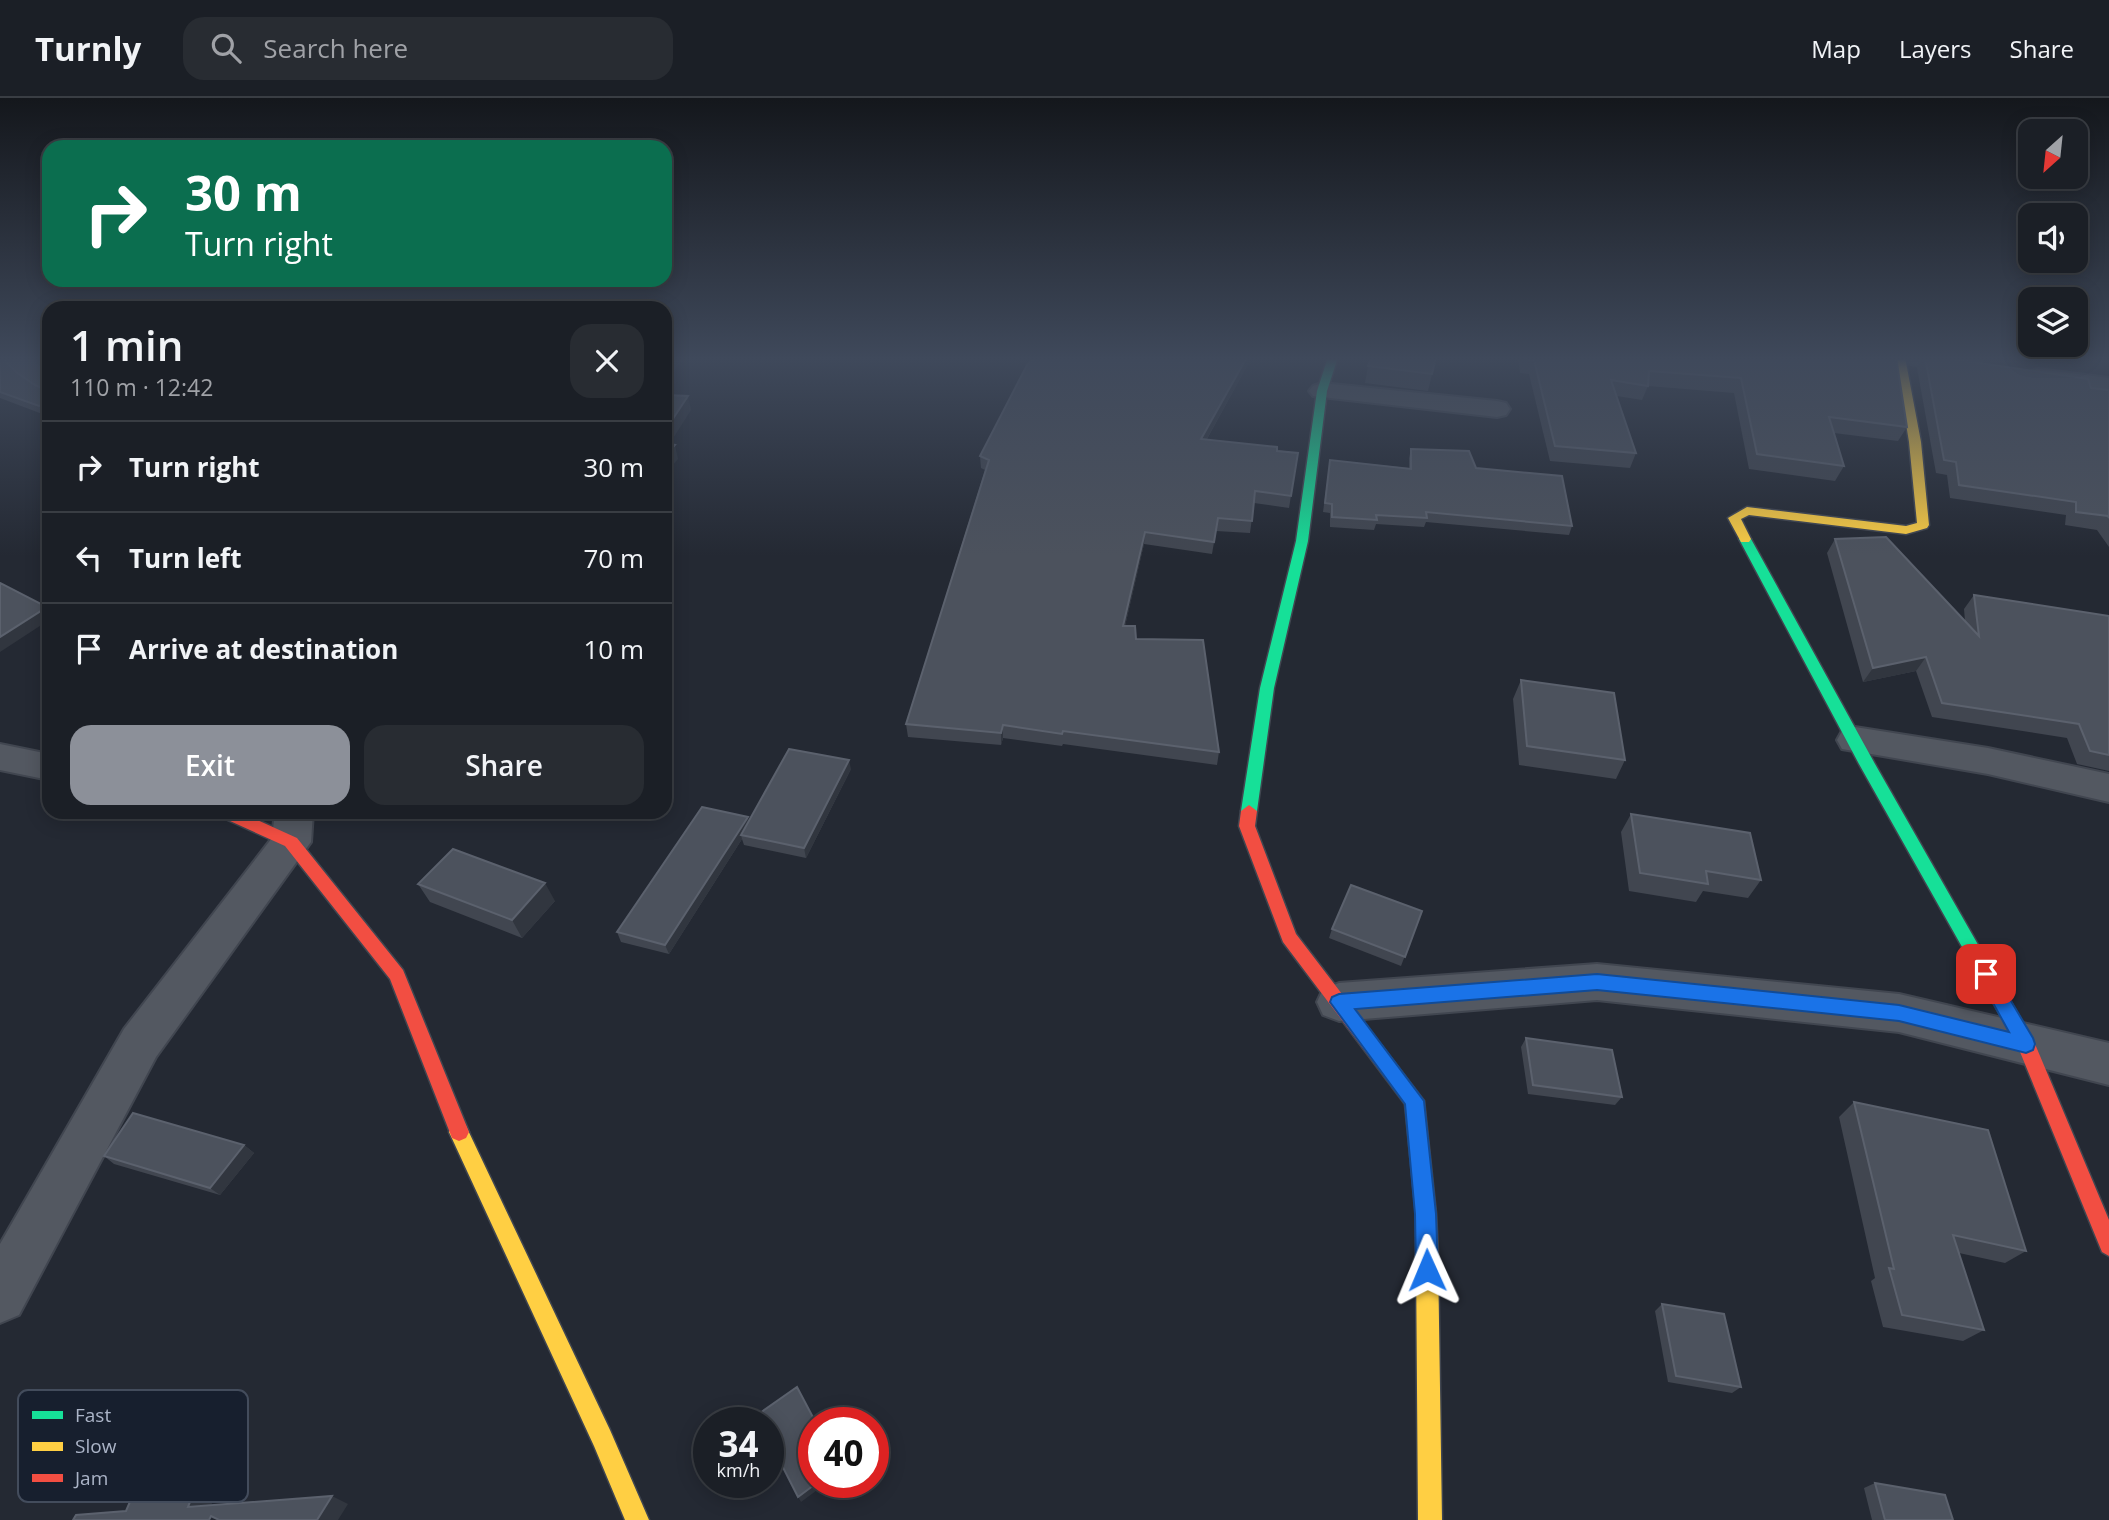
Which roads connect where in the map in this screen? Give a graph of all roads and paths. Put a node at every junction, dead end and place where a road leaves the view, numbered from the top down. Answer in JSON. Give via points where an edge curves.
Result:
{"nodes":[{"id":1,"x":1318,"y":423,"type":"edge"},
{"id":2,"x":1912,"y":423,"type":"edge"},
{"id":3,"x":1855,"y":740,"type":"junction"},
{"id":4,"x":0,"y":757,"type":"edge"},
{"id":5,"x":42,"y":766,"type":"edge"},
{"id":6,"x":2109,"y":788,"type":"edge"},
{"id":7,"x":257,"y":819,"type":"edge"},
{"id":8,"x":293,"y":827,"type":"edge"},
{"id":9,"x":1339,"y":1002,"type":"junction"},
{"id":10,"x":2026,"y":1044,"type":"junction"},
{"id":11,"x":2109,"y":1064,"type":"edge"},
{"id":12,"x":2109,"y":1245,"type":"edge"},
{"id":13,"x":0,"y":1296,"type":"edge"},
{"id":14,"x":637,"y":1520,"type":"edge"},
{"id":15,"x":1430,"y":1520,"type":"edge"}],
"edges":[{"from":1,"to":9,"type":"street","via":[[1302,541],[1267,688],[1247,826],[1289,937]]},
{"from":2,"to":3,"type":"street","via":[[1923,525],[1906,530],[1747,510],[1734,518]]},
{"from":3,"to":6,"type":"street","via":[[1988,761]]},
{"from":3,"to":10,"type":"street"},
{"from":4,"to":5,"type":"street"},
{"from":7,"to":8,"type":"street"},
{"from":8,"to":13,"type":"street","via":[[140,1043]]},
{"from":8,"to":14,"type":"street","via":[[397,975],[456,1126]]},
{"from":9,"to":10,"type":"street","via":[[1597,982],[1899,1013]]},
{"from":9,"to":15,"type":"street","via":[[1414,1101],[1426,1214]]},
{"from":10,"to":11,"type":"street"},
{"from":10,"to":12,"type":"street"}]}
